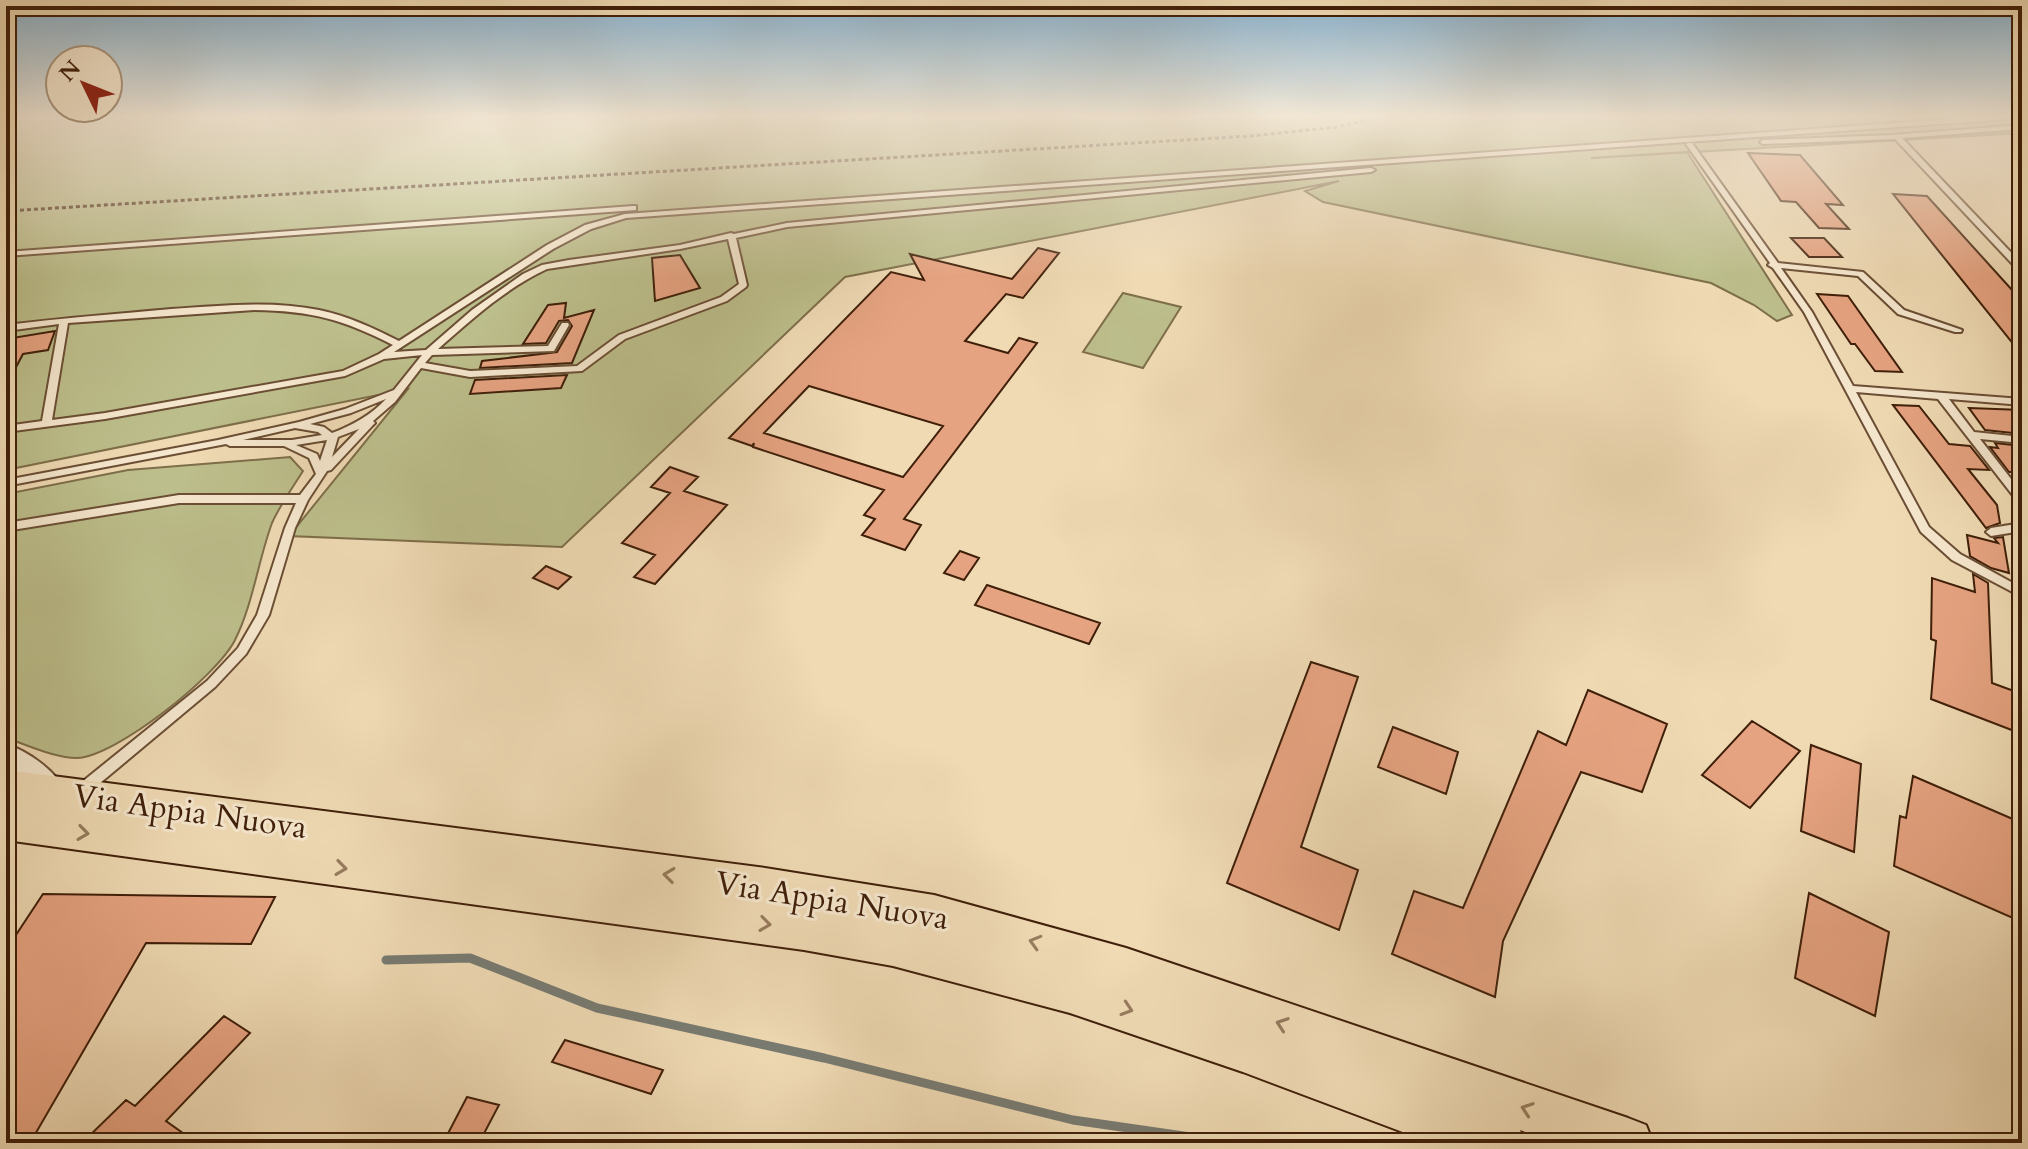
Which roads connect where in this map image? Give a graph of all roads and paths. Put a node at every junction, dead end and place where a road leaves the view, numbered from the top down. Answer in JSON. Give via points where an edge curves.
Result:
{"nodes":[{"id":1,"x":692,"y":170,"type":"edge"},
{"id":2,"x":1188,"y":170,"type":"edge"},
{"id":3,"x":1273,"y":170,"type":"edge"},
{"id":4,"x":1396,"y":170,"type":"edge"},
{"id":5,"x":1707,"y":170,"type":"edge"},
{"id":6,"x":1928,"y":170,"type":"edge"},
{"id":7,"x":6,"y":211,"type":"edge"},
{"id":8,"x":731,"y":235,"type":"junction"},
{"id":9,"x":6,"y":254,"type":"edge"},
{"id":10,"x":1772,"y":265,"type":"junction"},
{"id":11,"x":2022,"y":269,"type":"edge"},
{"id":12,"x":64,"y":320,"type":"junction"},
{"id":13,"x":565,"y":325,"type":"dead end"},
{"id":14,"x":6,"y":328,"type":"edge"},
{"id":15,"x":1958,"y":330,"type":"dead end"},
{"id":16,"x":398,"y":344,"type":"junction"},
{"id":17,"x":429,"y":352,"type":"junction"},
{"id":18,"x":382,"y":356,"type":"junction"},
{"id":19,"x":418,"y":365,"type":"junction"},
{"id":20,"x":1850,"y":389,"type":"junction"},
{"id":21,"x":399,"y":391,"type":"junction"},
{"id":22,"x":1941,"y":396,"type":"junction"},
{"id":23,"x":2022,"y":402,"type":"edge"},
{"id":24,"x":383,"y":408,"type":"junction"},
{"id":25,"x":47,"y":422,"type":"junction"},
{"id":26,"x":295,"y":425,"type":"junction"},
{"id":27,"x":6,"y":429,"type":"edge"},
{"id":28,"x":1971,"y":435,"type":"junction"},
{"id":29,"x":332,"y":436,"type":"junction"},
{"id":30,"x":2022,"y":440,"type":"edge"},
{"id":31,"x":218,"y":443,"type":"junction"},
{"id":32,"x":286,"y":446,"type":"junction"},
{"id":33,"x":321,"y":475,"type":"junction"},
{"id":34,"x":6,"y":483,"type":"edge"},
{"id":35,"x":2009,"y":484,"type":"junction"},
{"id":36,"x":2022,"y":484,"type":"edge"},
{"id":37,"x":303,"y":499,"type":"junction"},
{"id":38,"x":2022,"y":500,"type":"edge"},
{"id":39,"x":6,"y":527,"type":"edge"},
{"id":40,"x":2022,"y":527,"type":"edge"},
{"id":41,"x":1991,"y":532,"type":"dead end"},
{"id":42,"x":2022,"y":593,"type":"edge"},
{"id":43,"x":6,"y":755,"type":"edge"},
{"id":44,"x":6,"y":787,"type":"edge"},
{"id":45,"x":63,"y":794,"type":"junction"},
{"id":46,"x":6,"y":822,"type":"edge"},
{"id":47,"x":1500,"y":1143,"type":"edge"},
{"id":48,"x":1628,"y":1143,"type":"edge"}],
"edges":[{"from":1,"to":7,"type":"path"},
{"from":2,"to":9,"type":"lane"},
{"from":3,"to":16,"type":"lane","via":[[625,216],[550,247]]},
{"from":4,"to":8,"type":"lane","via":[[933,210]]},
{"from":5,"to":10,"type":"lane"},
{"from":6,"to":11,"type":"lane"},
{"from":8,"to":17,"type":"lane","via":[[545,267],[475,312]]},
{"from":8,"to":19,"type":"lane","via":[[741,289],[622,337],[579,369],[470,374]]},
{"from":10,"to":15,"type":"lane","via":[[1860,274],[1901,312]]},
{"from":10,"to":20,"type":"lane","via":[[1808,312]]},
{"from":12,"to":14,"type":"lane"},
{"from":12,"to":16,"type":"lane","via":[[285,308],[360,324]]},
{"from":12,"to":25,"type":"lane"},
{"from":13,"to":17,"type":"lane","via":[[551,349]]},
{"from":16,"to":18,"type":"lane"},
{"from":17,"to":18,"type":"lane"},
{"from":17,"to":19,"type":"lane"},
{"from":18,"to":25,"type":"lane","via":[[328,377]]},
{"from":19,"to":21,"type":"lane"},
{"from":20,"to":22,"type":"lane"},
{"from":20,"to":42,"type":"lane","via":[[1925,529],[1964,562]]},
{"from":21,"to":24,"type":"lane"},
{"from":21,"to":26,"type":"lane"},
{"from":22,"to":23,"type":"lane"},
{"from":22,"to":28,"type":"lane"},
{"from":24,"to":29,"type":"lane"},
{"from":24,"to":33,"type":"lane"},
{"from":25,"to":27,"type":"lane"},
{"from":26,"to":29,"type":"lane"},
{"from":26,"to":31,"type":"lane"},
{"from":28,"to":30,"type":"lane"},
{"from":28,"to":35,"type":"lane"},
{"from":29,"to":32,"type":"lane"},
{"from":29,"to":33,"type":"lane"},
{"from":31,"to":32,"type":"lane"},
{"from":31,"to":34,"type":"lane"},
{"from":32,"to":33,"type":"lane","via":[[307,451]]},
{"from":33,"to":37,"type":"lane"},
{"from":35,"to":36,"type":"lane"},
{"from":35,"to":38,"type":"lane"},
{"from":37,"to":39,"type":"lane","via":[[179,499]]},
{"from":37,"to":45,"type":"lane","via":[[263,615],[242,651],[211,684]]},
{"from":40,"to":41,"type":"lane"},
{"from":43,"to":45,"type":"street"},
{"from":44,"to":45,"type":"main road","name":"Via Appia Nuova"},
{"from":48,"to":45,"type":"main road","name":"Via Appia Nuova","one_way":true,"via":[[1126,970],[945,919],[765,888]]},
{"from":46,"to":47,"type":"main road","name":"Via Appia Nuova","one_way":true,"via":[[819,931],[923,951],[1133,1011]]}]}
